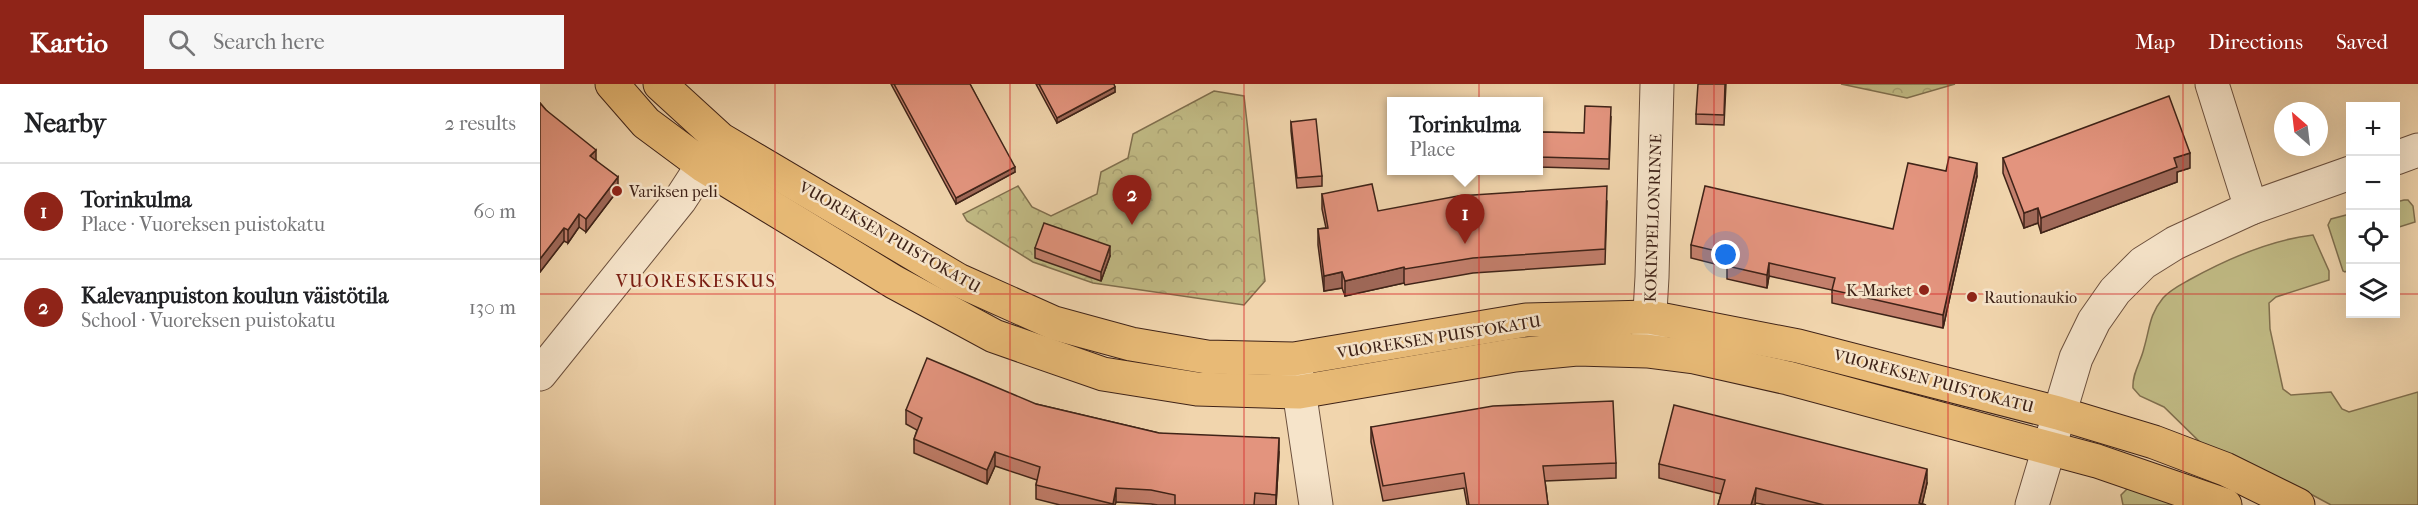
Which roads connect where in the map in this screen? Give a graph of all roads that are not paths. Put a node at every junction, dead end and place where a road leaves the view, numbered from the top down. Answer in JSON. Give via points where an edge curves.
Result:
{"nodes":[{"id":1,"x":612,"y":84,"type":"edge"},
{"id":2,"x":660,"y":84,"type":"edge"},
{"id":3,"x":1657,"y":84,"type":"edge"},
{"id":4,"x":2212,"y":84,"type":"edge"},
{"id":5,"x":712,"y":152,"type":"junction"},
{"id":6,"x":2346,"y":174,"type":"edge"},
{"id":7,"x":2251,"y":208,"type":"junction"},
{"id":8,"x":1649,"y":317,"type":"junction"},
{"id":9,"x":1647,"y":351,"type":"junction"},
{"id":10,"x":1294,"y":358,"type":"junction"},
{"id":11,"x":540,"y":374,"type":"edge"},
{"id":12,"x":1299,"y":392,"type":"junction"},
{"id":13,"x":2058,"y":413,"type":"junction"},
{"id":14,"x":2049,"y":448,"type":"junction"},
{"id":15,"x":1316,"y":505,"type":"edge"},
{"id":16,"x":2032,"y":505,"type":"edge"},
{"id":17,"x":2226,"y":505,"type":"edge"},
{"id":18,"x":2298,"y":505,"type":"edge"}],
"edges":[{"from":1,"to":5,"type":"main road","name":"VUOREKSEN PUISTOKATU","via":[[646,123]]},
{"from":2,"to":5,"type":"main road","name":"VUOREKSEN PUISTOKATU"},
{"from":3,"to":8,"type":"street","name":"KOKINPELLONRINNE"},
{"from":4,"to":7,"type":"street"},
{"from":5,"to":10,"type":"main road","name":"VUOREKSEN PUISTOKATU","via":[[958,280],[1054,323],[1131,344],[1207,357]]},
{"from":5,"to":11,"type":"street","via":[[680,200]]},
{"from":5,"to":12,"type":"main road","name":"VUOREKSEN PUISTOKATU","via":[[894,282],[994,336],[1103,374],[1197,389]]},
{"from":6,"to":7,"type":"street"},
{"from":7,"to":13,"type":"street","via":[[2175,243],[2143,263],[2115,291],[2094,321],[2076,358]]},
{"from":8,"to":9,"type":"street","name":"KOKINPELLONRINNE"},
{"from":8,"to":10,"type":"main road","name":"VUOREKSEN PUISTOKATU","via":[[1526,321]]},
{"from":8,"to":13,"type":"main road","name":"VUOREKSEN PUISTOKATU","via":[[1798,346]]},
{"from":9,"to":12,"type":"main road","name":"VUOREKSEN PUISTOKATU","via":[[1577,349],[1515,355]]},
{"from":9,"to":14,"type":"main road","name":"VUOREKSEN PUISTOKATU","via":[[1788,378]]},
{"from":10,"to":12,"type":"street"},
{"from":12,"to":15,"type":"street"},
{"from":13,"to":14,"type":"street"},
{"from":13,"to":18,"type":"main road","name":"VUOREKSEN PUISTOKATU","via":[[2154,442],[2225,469]]},
{"from":14,"to":16,"type":"street"},
{"from":14,"to":17,"type":"main road","name":"VUOREKSEN PUISTOKATU"}]}
